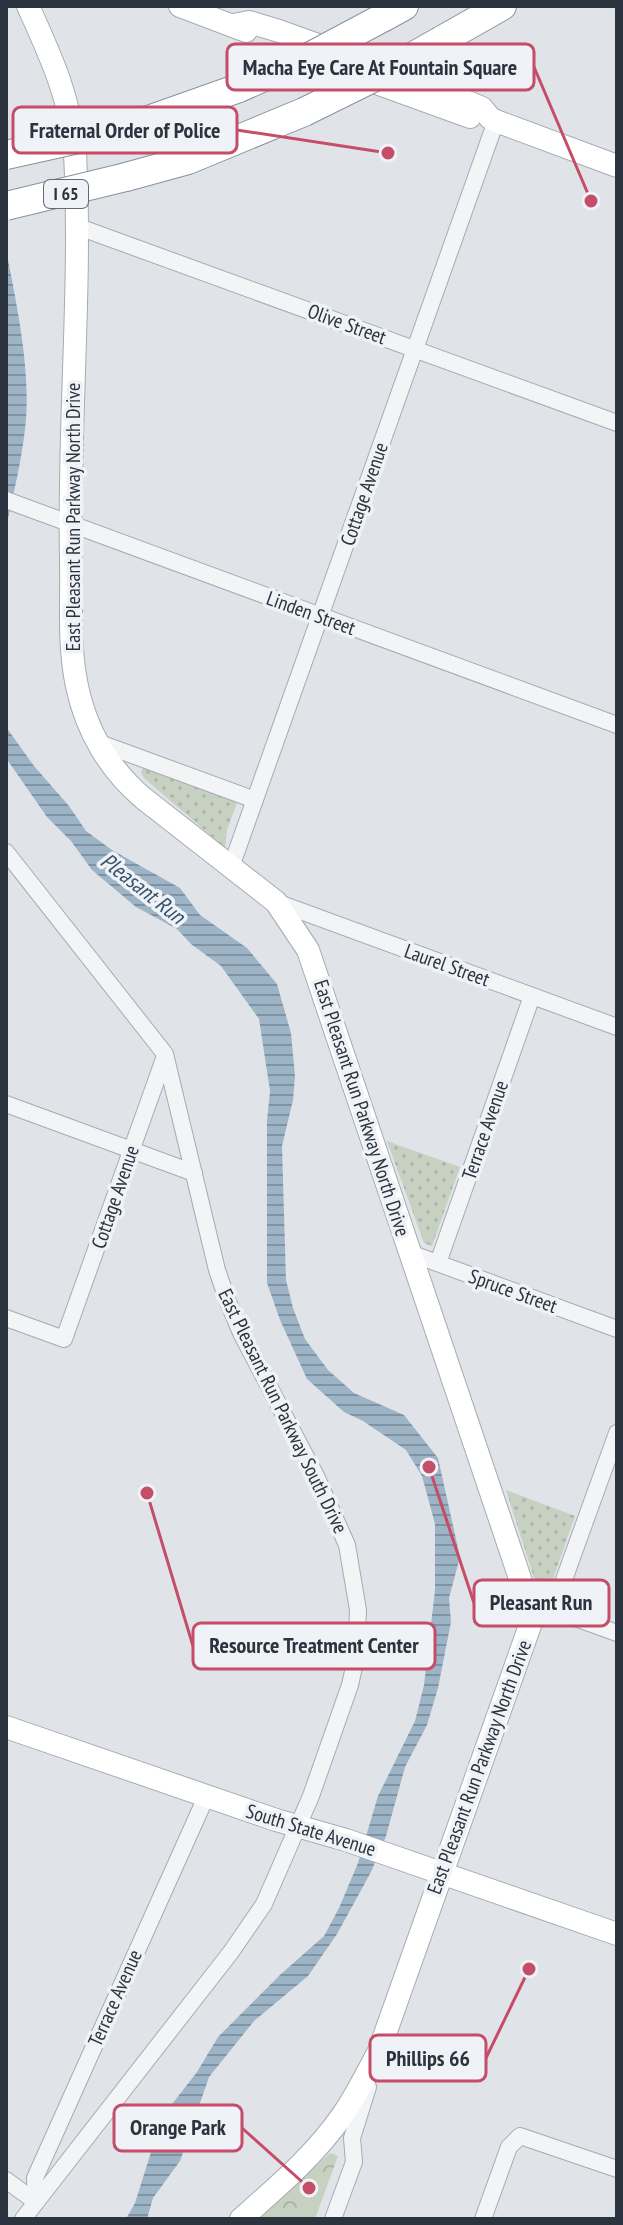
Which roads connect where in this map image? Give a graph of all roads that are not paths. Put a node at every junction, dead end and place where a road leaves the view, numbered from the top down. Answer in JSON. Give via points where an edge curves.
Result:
{"nodes":[{"id":1,"x":28,"y":6,"type":"edge"},
{"id":2,"x":180,"y":6,"type":"edge"},
{"id":3,"x":502,"y":6,"type":"edge"},
{"id":4,"x":394,"y":12,"type":"edge"},
{"id":5,"x":239,"y":15,"type":"edge"},
{"id":6,"x":493,"y":119,"type":"junction"},
{"id":7,"x":6,"y":155,"type":"edge"},
{"id":8,"x":617,"y":166,"type":"edge"},
{"id":9,"x":6,"y":206,"type":"edge"},
{"id":10,"x":76,"y":226,"type":"junction"},
{"id":11,"x":415,"y":349,"type":"junction"},
{"id":12,"x":617,"y":423,"type":"edge"},
{"id":13,"x":6,"y":500,"type":"edge"},
{"id":14,"x":70,"y":524,"type":"junction"},
{"id":15,"x":320,"y":617,"type":"junction"},
{"id":16,"x":617,"y":725,"type":"edge"},
{"id":17,"x":97,"y":742,"type":"junction"},
{"id":18,"x":255,"y":800,"type":"junction"},
{"id":19,"x":6,"y":852,"type":"edge"},
{"id":20,"x":231,"y":867,"type":"junction"},
{"id":21,"x":276,"y":902,"type":"junction"},
{"id":22,"x":532,"y":996,"type":"junction"},
{"id":23,"x":617,"y":1027,"type":"edge"},
{"id":24,"x":165,"y":1054,"type":"junction"},
{"id":25,"x":6,"y":1104,"type":"edge"},
{"id":26,"x":131,"y":1150,"type":"junction"},
{"id":27,"x":194,"y":1173,"type":"junction"},
{"id":28,"x":410,"y":1253,"type":"junction"},
{"id":29,"x":438,"y":1263,"type":"junction"},
{"id":30,"x":6,"y":1318,"type":"edge"},
{"id":31,"x":617,"y":1329,"type":"edge"},
{"id":32,"x":617,"y":1433,"type":"edge"},
{"id":33,"x":543,"y":1614,"type":"junction"},
{"id":34,"x":617,"y":1633,"type":"edge"},
{"id":35,"x":6,"y":1727,"type":"edge"},
{"id":36,"x":206,"y":1797,"type":"junction"},
{"id":37,"x":298,"y":1827,"type":"junction"},
{"id":38,"x":441,"y":1873,"type":"junction"},
{"id":39,"x":617,"y":1934,"type":"edge"},
{"id":40,"x":379,"y":2051,"type":"junction"},
{"id":41,"x":617,"y":2169,"type":"edge"},
{"id":42,"x":6,"y":2180,"type":"edge"},
{"id":43,"x":36,"y":2202,"type":"junction"},
{"id":44,"x":23,"y":2219,"type":"edge"},
{"id":45,"x":241,"y":2219,"type":"edge"},
{"id":46,"x":333,"y":2219,"type":"edge"},
{"id":47,"x":483,"y":2219,"type":"edge"}],
"edges":[{"from":1,"to":10,"type":"street","name":"East Pleasant Run Parkway North Drive","via":[[71,115]]},
{"from":2,"to":5,"type":"street"},
{"from":3,"to":9,"type":"highway","number":"I 65","bridge":true,"via":[[372,79],[188,160]]},
{"from":4,"to":7,"type":"highway","bridge":true,"via":[[318,52],[190,107],[123,129]]},
{"from":5,"to":6,"type":"street","via":[[295,54],[470,118]]},
{"from":6,"to":8,"type":"street"},
{"from":6,"to":11,"type":"street","name":"Cottage Avenue"},
{"from":10,"to":11,"type":"street","name":"Olive Street"},
{"from":10,"to":14,"type":"street","name":"East Pleasant Run Parkway North Drive"},
{"from":11,"to":12,"type":"street","name":"Olive Street"},
{"from":11,"to":15,"type":"street","name":"Cottage Avenue"},
{"from":13,"to":14,"type":"street","name":"Linden Street"},
{"from":14,"to":15,"type":"street","name":"Linden Street"},
{"from":14,"to":17,"type":"street","name":"East Pleasant Run Parkway North Drive","via":[[73,661],[80,700]]},
{"from":15,"to":16,"type":"street","name":"Linden Street"},
{"from":15,"to":18,"type":"street","name":"Cottage Avenue"},
{"from":17,"to":18,"type":"street"},
{"from":17,"to":20,"type":"street","name":"East Pleasant Run Parkway North Drive","via":[[138,794]]},
{"from":18,"to":20,"type":"street","name":"Cottage Avenue"},
{"from":19,"to":24,"type":"street","name":"East Pleasant Run Parkway South Drive"},
{"from":20,"to":21,"type":"street","name":"East Pleasant Run Parkway North Drive"},
{"from":21,"to":22,"type":"street","name":"Laurel Street"},
{"from":21,"to":28,"type":"street","name":"East Pleasant Run Parkway North Drive","via":[[299,932],[316,968]]},
{"from":22,"to":23,"type":"street","name":"Laurel Street"},
{"from":22,"to":29,"type":"street","name":"Terrace Avenue"},
{"from":24,"to":26,"type":"street","name":"Cottage Avenue"},
{"from":24,"to":27,"type":"street","name":"East Pleasant Run Parkway South Drive"},
{"from":25,"to":26,"type":"street"},
{"from":26,"to":27,"type":"street"},
{"from":26,"to":30,"type":"street","name":"Cottage Avenue","via":[[64,1339]]},
{"from":27,"to":37,"type":"street","name":"East Pleasant Run Parkway South Drive","via":[[228,1302],[341,1526],[356,1583],[358,1630],[350,1685]]},
{"from":28,"to":29,"type":"street","name":"Spruce Street"},
{"from":28,"to":33,"type":"street","name":"East Pleasant Run Parkway North Drive"},
{"from":29,"to":31,"type":"street","name":"Spruce Street"},
{"from":32,"to":33,"type":"street"},
{"from":33,"to":34,"type":"street"},
{"from":33,"to":38,"type":"street","name":"East Pleasant Run Parkway North Drive"},
{"from":35,"to":36,"type":"street","name":"South State Avenue"},
{"from":36,"to":37,"type":"street","name":"South State Avenue"},
{"from":36,"to":43,"type":"street","name":"Terrace Avenue","via":[[35,2178]]},
{"from":37,"to":38,"type":"street","name":"South State Avenue"},
{"from":37,"to":43,"type":"street","name":"East Pleasant Run Parkway South Drive","via":[[277,1880],[250,1926]]},
{"from":38,"to":39,"type":"street","name":"South State Avenue"},
{"from":38,"to":40,"type":"street","name":"East Pleasant Run Parkway North Drive"},
{"from":40,"to":45,"type":"street","name":"East Pleasant Run Parkway North Drive","via":[[325,2138]]},
{"from":40,"to":46,"type":"street","via":[[352,2138],[354,2162]]},
{"from":41,"to":47,"type":"street","via":[[520,2136]]},
{"from":42,"to":43,"type":"street"},
{"from":43,"to":44,"type":"street","name":"East Pleasant Run Parkway South Drive"}]}
